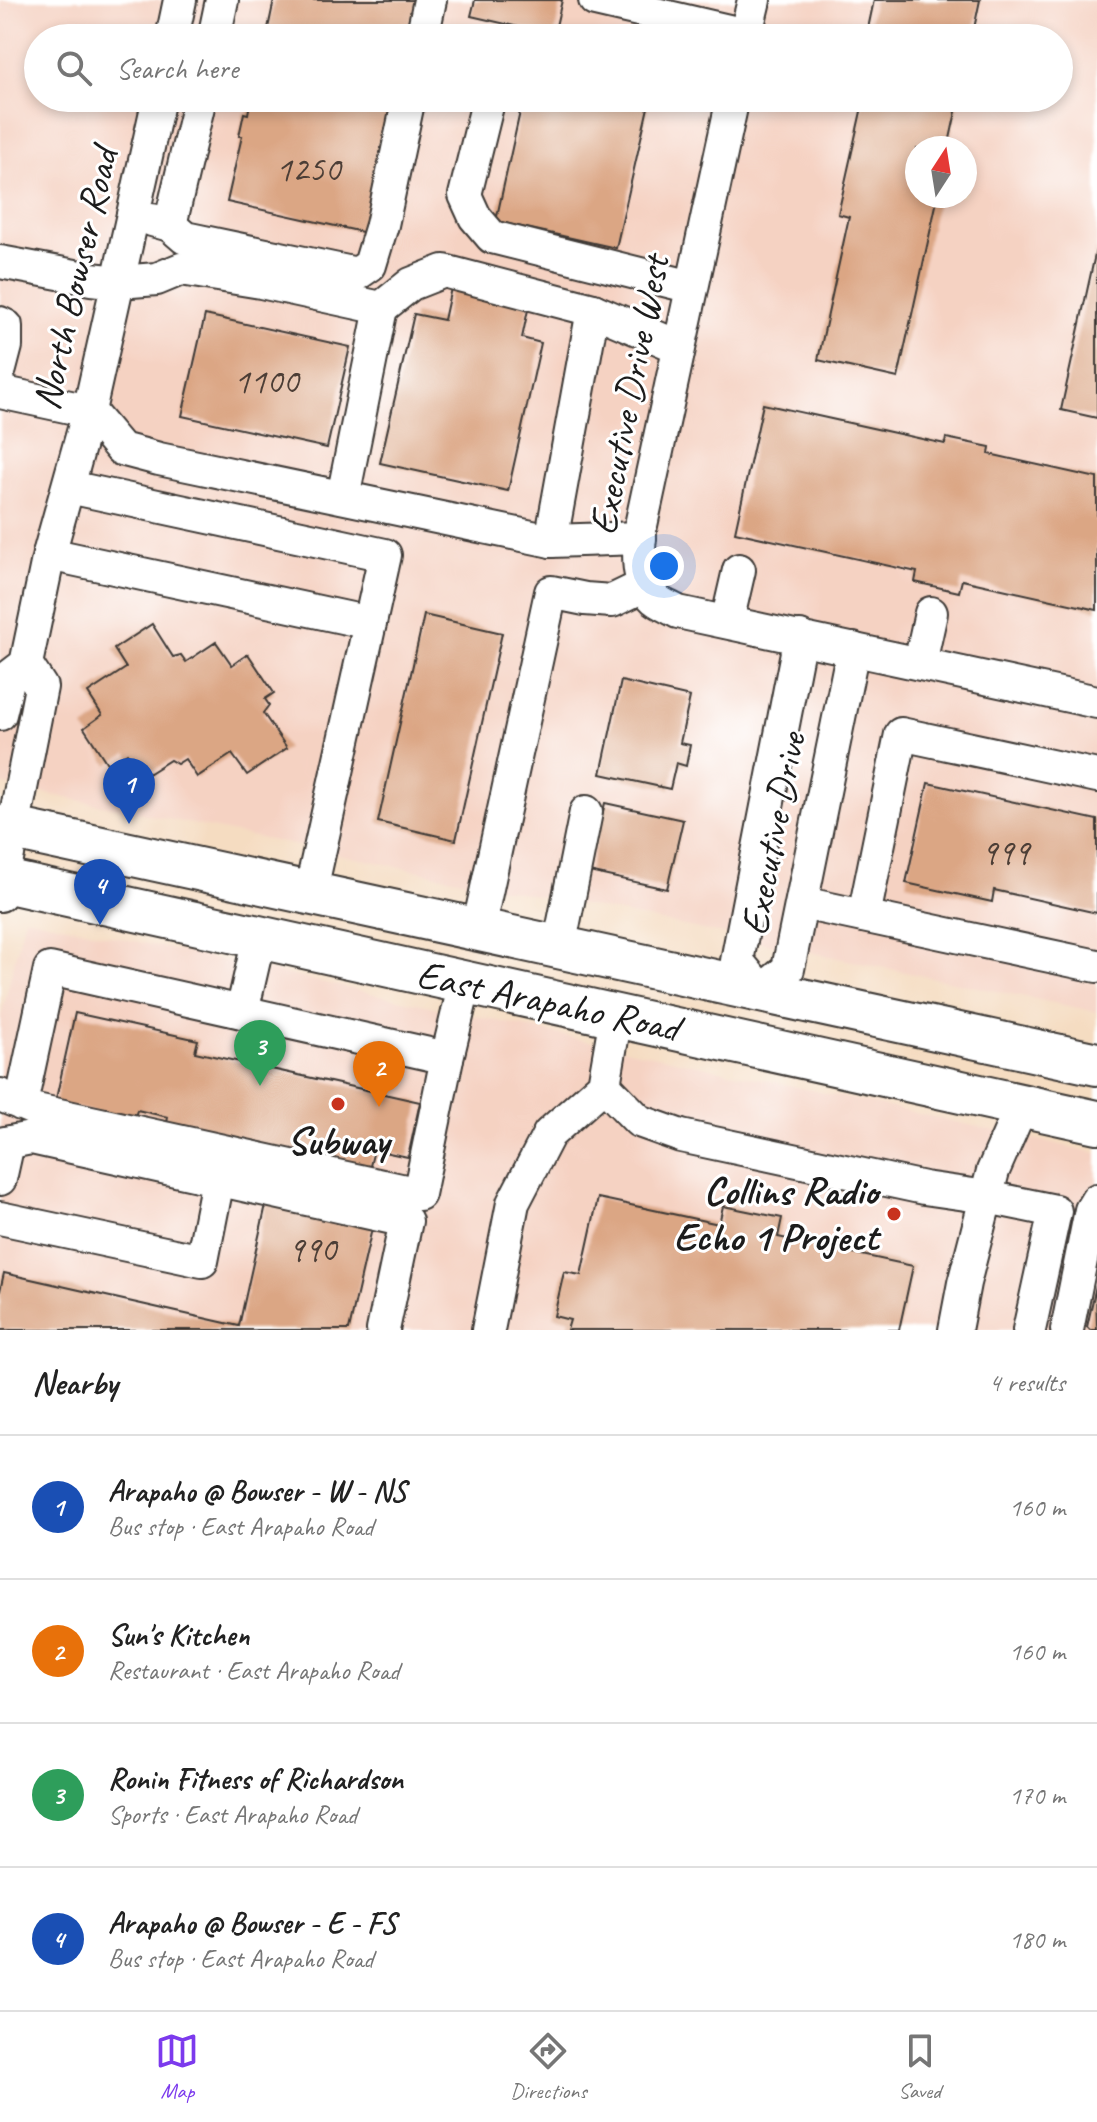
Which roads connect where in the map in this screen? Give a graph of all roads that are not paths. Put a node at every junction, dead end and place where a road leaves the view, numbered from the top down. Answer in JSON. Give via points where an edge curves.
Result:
{"nodes":[{"id":1,"x":180,"y":0,"type":"edge"},
{"id":2,"x":222,"y":0,"type":"edge"},
{"id":3,"x":430,"y":0,"type":"edge"},
{"id":4,"x":595,"y":0,"type":"edge"},
{"id":5,"x":754,"y":0,"type":"edge"},
{"id":6,"x":175,"y":24,"type":"edge"},
{"id":7,"x":217,"y":24,"type":"edge"},
{"id":8,"x":425,"y":24,"type":"edge"},
{"id":9,"x":693,"y":24,"type":"edge"},
{"id":10,"x":749,"y":24,"type":"edge"},
{"id":11,"x":156,"y":112,"type":"edge"},
{"id":12,"x":197,"y":112,"type":"edge"},
{"id":13,"x":406,"y":112,"type":"edge"},
{"id":14,"x":486,"y":112,"type":"edge"},
{"id":15,"x":730,"y":112,"type":"edge"},
{"id":16,"x":132,"y":216,"type":"junction"},
{"id":17,"x":170,"y":225,"type":"junction"},
{"id":18,"x":0,"y":262,"type":"edge"},
{"id":19,"x":119,"y":282,"type":"junction"},
{"id":20,"x":692,"y":287,"type":"junction"},
{"id":21,"x":381,"y":308,"type":"junction"},
{"id":22,"x":593,"y":310,"type":"junction"},
{"id":23,"x":0,"y":323,"type":"edge"},
{"id":24,"x":679,"y":347,"type":"junction"},
{"id":25,"x":0,"y":369,"type":"edge"},
{"id":26,"x":0,"y":392,"type":"edge"},
{"id":27,"x":89,"y":411,"type":"junction"},
{"id":28,"x":69,"y":487,"type":"junction"},
{"id":29,"x":343,"y":497,"type":"junction"},
{"id":30,"x":640,"y":538,"type":"junction"},
{"id":31,"x":551,"y":541,"type":"junction"},
{"id":32,"x":49,"y":554,"type":"junction"},
{"id":33,"x":739,"y":570,"type":"dead end"},
{"id":34,"x":645,"y":585,"type":"junction"},
{"id":35,"x":931,"y":613,"type":"dead end"},
{"id":36,"x":727,"y":622,"type":"junction"},
{"id":37,"x":370,"y":623,"type":"junction"},
{"id":38,"x":800,"y":637,"type":"junction"},
{"id":39,"x":853,"y":649,"type":"junction"},
{"id":40,"x":920,"y":663,"type":"junction"},
{"id":41,"x":26,"y":664,"type":"junction"},
{"id":42,"x":1097,"y":702,"type":"edge"},
{"id":43,"x":0,"y":714,"type":"edge"},
{"id":44,"x":1097,"y":776,"type":"edge"},
{"id":45,"x":586,"y":812,"type":"dead end"},
{"id":46,"x":7,"y":827,"type":"edge"},
{"id":47,"x":269,"y":885,"type":"junction"},
{"id":48,"x":1,"y":886,"type":"edge"},
{"id":49,"x":310,"y":894,"type":"junction"},
{"id":50,"x":802,"y":903,"type":"junction"},
{"id":51,"x":864,"y":916,"type":"junction"},
{"id":52,"x":478,"y":930,"type":"junction"},
{"id":53,"x":259,"y":938,"type":"junction"},
{"id":54,"x":559,"y":947,"type":"junction"},
{"id":55,"x":1097,"y":966,"type":"edge"},
{"id":56,"x":465,"y":983,"type":"junction"},
{"id":57,"x":762,"y":991,"type":"junction"},
{"id":58,"x":242,"y":1012,"type":"junction"},
{"id":59,"x":616,"y":1016,"type":"junction"},
{"id":60,"x":750,"y":1045,"type":"junction"},
{"id":61,"x":1034,"y":1050,"type":"junction"},
{"id":62,"x":447,"y":1058,"type":"junction"},
{"id":63,"x":1097,"y":1064,"type":"edge"},
{"id":64,"x":604,"y":1085,"type":"junction"},
{"id":65,"x":10,"y":1099,"type":"edge"},
{"id":66,"x":1022,"y":1105,"type":"junction"},
{"id":67,"x":1097,"y":1122,"type":"edge"},
{"id":68,"x":4,"y":1143,"type":"edge"},
{"id":69,"x":0,"y":1179,"type":"edge"},
{"id":70,"x":218,"y":1180,"type":"junction"},
{"id":71,"x":987,"y":1197,"type":"junction"},
{"id":72,"x":1096,"y":1198,"type":"edge"},
{"id":73,"x":0,"y":1218,"type":"edge"},
{"id":74,"x":383,"y":1330,"type":"edge"},
{"id":75,"x":488,"y":1330,"type":"edge"},
{"id":76,"x":955,"y":1330,"type":"edge"},
{"id":77,"x":1029,"y":1330,"type":"edge"},
{"id":78,"x":1067,"y":1330,"type":"edge"}],
"edges":[{"from":1,"to":6,"type":"street"},
{"from":2,"to":7,"type":"street"},
{"from":3,"to":8,"type":"street"},
{"from":4,"to":9,"type":"street"},
{"from":5,"to":10,"type":"street"},
{"from":11,"to":16,"type":"street","name":"North Bowser Road"},
{"from":12,"to":17,"type":"street"},
{"from":13,"to":17,"type":"street","via":[[378,239],[370,265],[357,274],[185,238]]},
{"from":14,"to":20,"type":"street","via":[[465,195],[492,237]]},
{"from":15,"to":20,"type":"street","name":"Executive Drive West"},
{"from":16,"to":17,"type":"street"},
{"from":16,"to":19,"type":"street","name":"North Bowser Road"},
{"from":18,"to":19,"type":"street"},
{"from":19,"to":21,"type":"street","via":[[157,279],[181,269]]},
{"from":19,"to":27,"type":"street","name":"North Bowser Road"},
{"from":20,"to":24,"type":"street","name":"Executive Drive West"},
{"from":21,"to":22,"type":"street","via":[[411,284],[444,271]]},
{"from":21,"to":29,"type":"street"},
{"from":22,"to":24,"type":"street"},
{"from":22,"to":31,"type":"street"},
{"from":23,"to":25,"type":"street","via":[[6,326],[6,346]]},
{"from":24,"to":30,"type":"street","name":"Executive Drive West"},
{"from":26,"to":27,"type":"street"},
{"from":27,"to":28,"type":"street","name":"North Bowser Road"},
{"from":27,"to":29,"type":"street","via":[[121,449]]},
{"from":28,"to":32,"type":"street","name":"North Bowser Road"},
{"from":28,"to":37,"type":"street","via":[[385,555]]},
{"from":29,"to":31,"type":"street"},
{"from":30,"to":31,"type":"street"},
{"from":30,"to":34,"type":"street","name":"Executive Drive West","via":[[638,560]]},
{"from":32,"to":37,"type":"street"},
{"from":32,"to":41,"type":"street","name":"North Bowser Road"},
{"from":33,"to":36,"type":"street"},
{"from":34,"to":36,"type":"street","name":"Executive Drive West","via":[[655,599],[678,612]]},
{"from":34,"to":52,"type":"street","via":[[612,601],[551,592]]},
{"from":35,"to":40,"type":"street"},
{"from":36,"to":38,"type":"street","name":"Executive Drive West"},
{"from":37,"to":49,"type":"street"},
{"from":38,"to":39,"type":"street","name":"Executive Drive West"},
{"from":38,"to":57,"type":"street","name":"Executive Drive","via":[[737,961]]},
{"from":39,"to":40,"type":"street","name":"Executive Drive West"},
{"from":39,"to":50,"type":"street","name":"Executive Drive"},
{"from":40,"to":42,"type":"street","name":"Executive Drive West"},
{"from":41,"to":43,"type":"street","name":"North Bowser Road","via":[[9,677]]},
{"from":41,"to":46,"type":"street","via":[[41,687]]},
{"from":44,"to":51,"type":"street","via":[[901,734]]},
{"from":45,"to":54,"type":"street"},
{"from":46,"to":47,"type":"main road","name":"East Arapaho Road"},
{"from":46,"to":48,"type":"street"},
{"from":47,"to":49,"type":"main road","name":"East Arapaho Road"},
{"from":47,"to":53,"type":"main road"},
{"from":48,"to":53,"type":"main road","name":"East Arapaho Road"},
{"from":49,"to":52,"type":"main road","name":"East Arapaho Road"},
{"from":50,"to":51,"type":"street"},
{"from":50,"to":57,"type":"street","name":"Executive Drive","via":[[788,969]]},
{"from":51,"to":55,"type":"street"},
{"from":52,"to":54,"type":"main road","name":"East Arapaho Road"},
{"from":53,"to":56,"type":"main road","name":"East Arapaho Road"},
{"from":53,"to":58,"type":"street"},
{"from":54,"to":57,"type":"main road","name":"East Arapaho Road"},
{"from":56,"to":59,"type":"main road","name":"East Arapaho Road"},
{"from":56,"to":62,"type":"street"},
{"from":57,"to":60,"type":"main road"},
{"from":57,"to":61,"type":"main road","name":"East Arapaho Road"},
{"from":58,"to":62,"type":"street"},
{"from":58,"to":65,"type":"street","via":[[50,969]]},
{"from":59,"to":60,"type":"main road","name":"East Arapaho Road"},
{"from":59,"to":64,"type":"street"},
{"from":60,"to":66,"type":"main road","name":"East Arapaho Road"},
{"from":61,"to":63,"type":"main road","name":"East Arapaho Road"},
{"from":61,"to":66,"type":"main road"},
{"from":62,"to":65,"type":"street","via":[[419,1194],[36,1110]]},
{"from":64,"to":71,"type":"street","via":[[639,1121],[681,1136]]},
{"from":64,"to":75,"type":"street","via":[[549,1134],[513,1203]]},
{"from":66,"to":67,"type":"main road","name":"East Arapaho Road"},
{"from":66,"to":71,"type":"street"},
{"from":68,"to":69,"type":"street"},
{"from":68,"to":70,"type":"street","via":[[31,1138]]},
{"from":70,"to":73,"type":"street","via":[[202,1261]]},
{"from":70,"to":74,"type":"street","via":[[406,1221]]},
{"from":71,"to":76,"type":"street"},
{"from":71,"to":77,"type":"street","via":[[1055,1211]]},
{"from":72,"to":78,"type":"street"}]}
